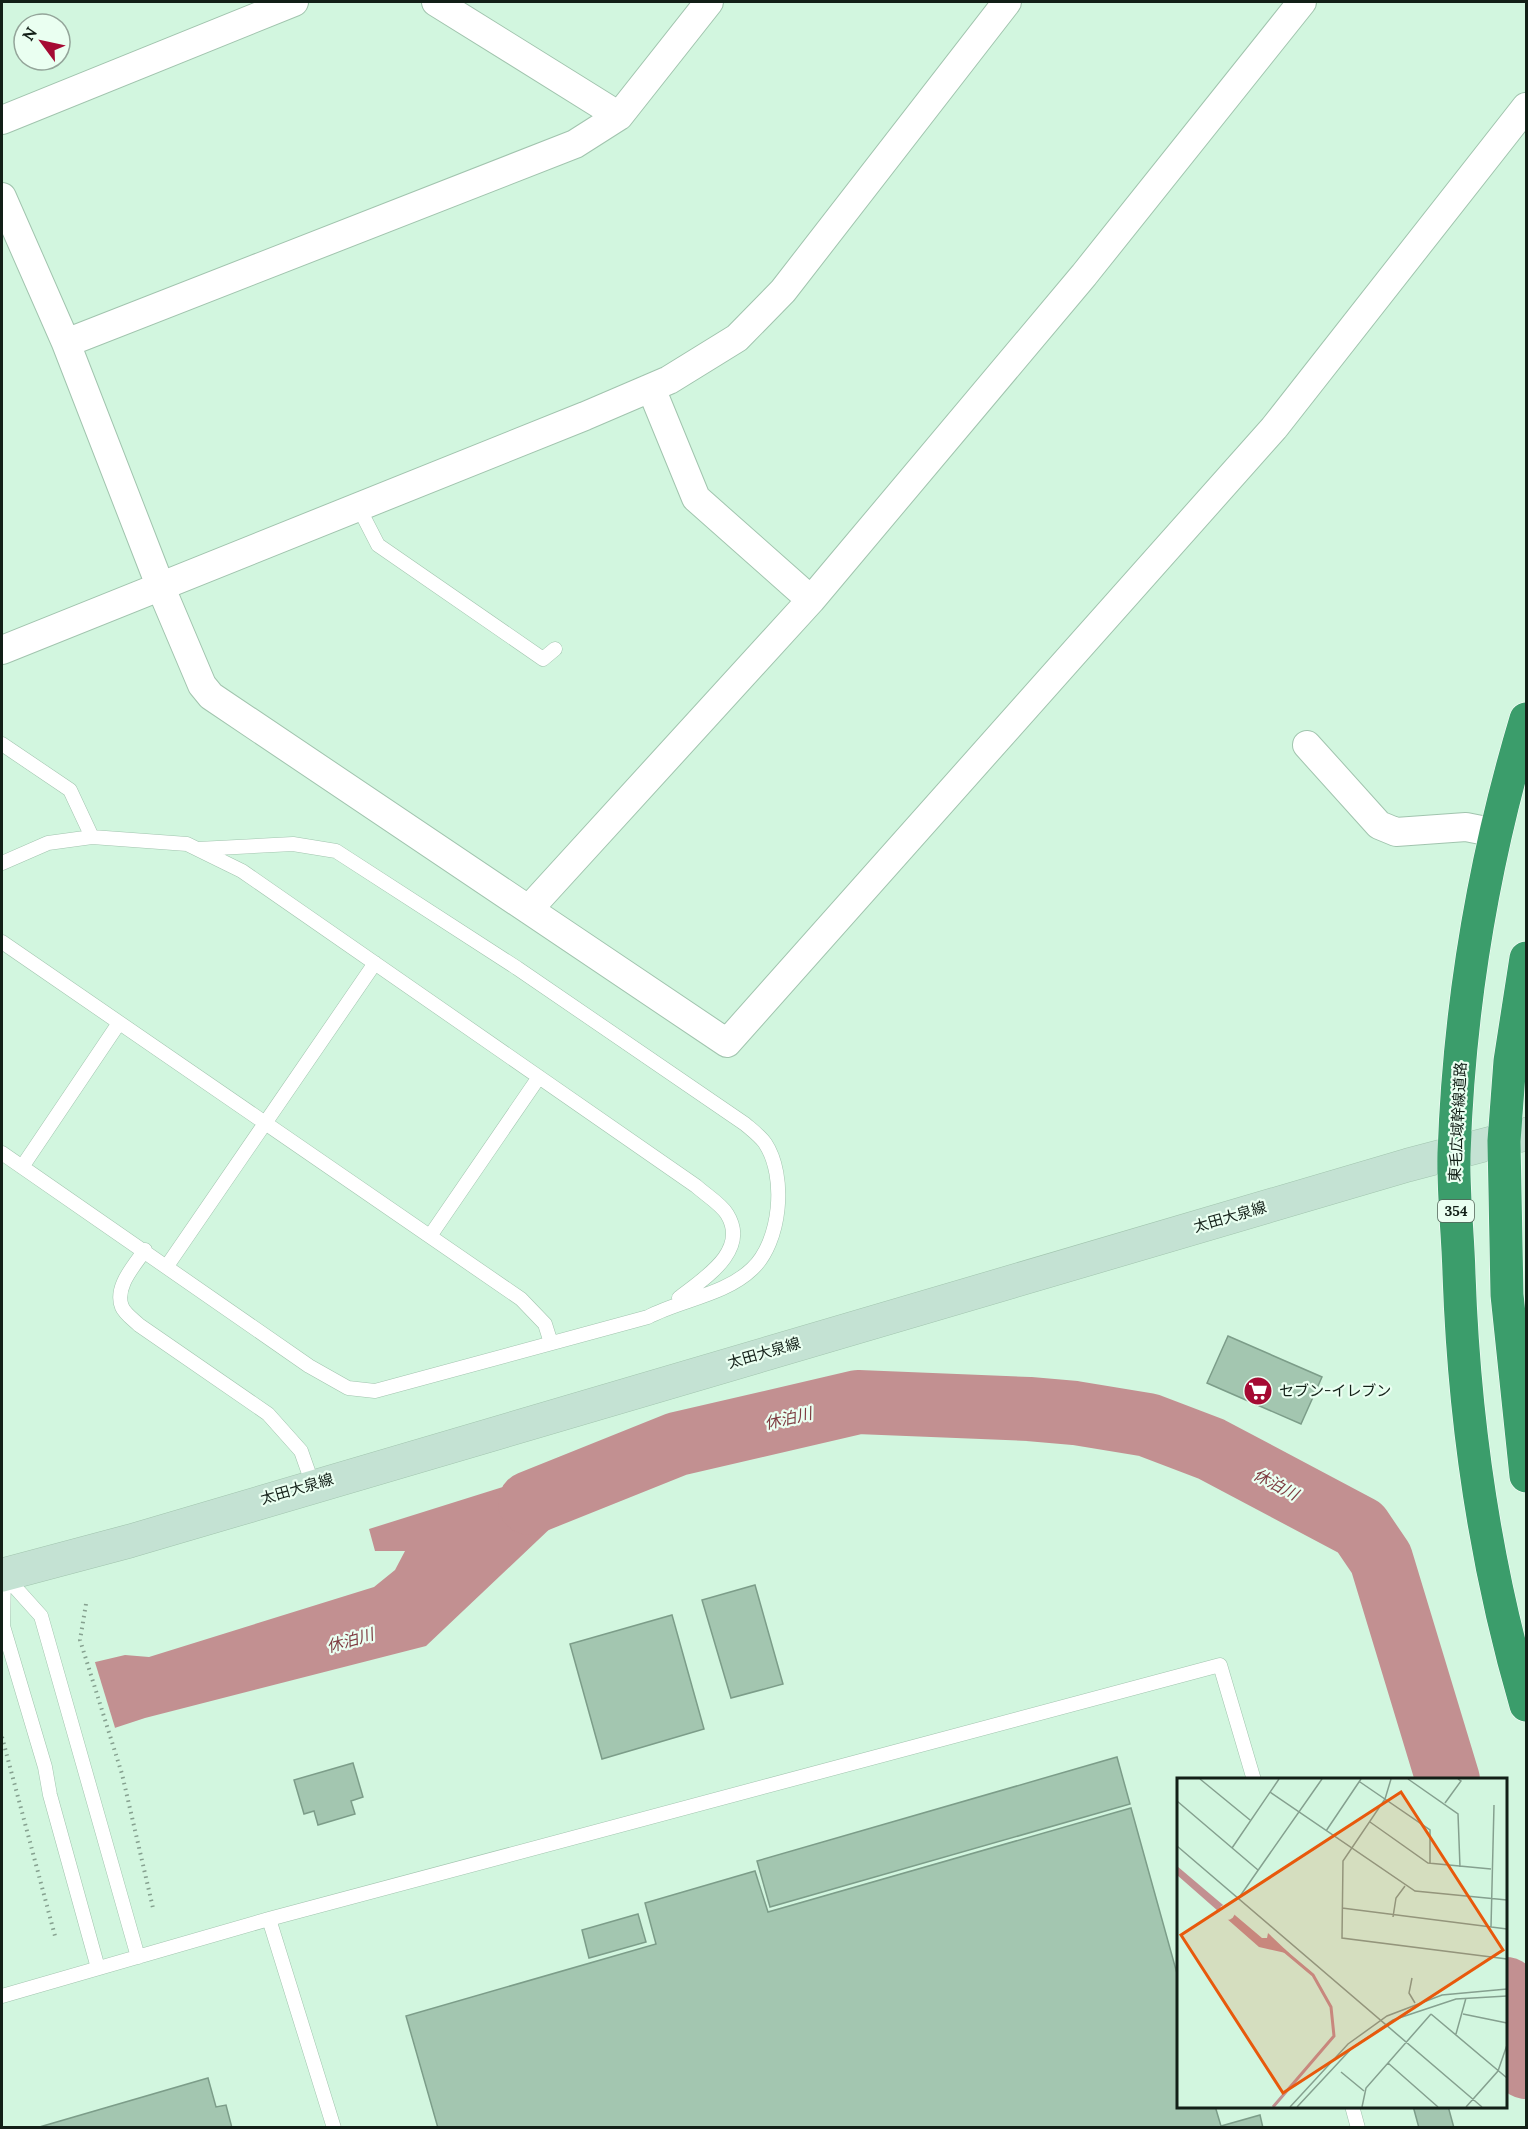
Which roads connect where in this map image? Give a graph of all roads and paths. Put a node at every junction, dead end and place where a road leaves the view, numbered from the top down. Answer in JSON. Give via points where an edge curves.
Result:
{"nodes":[{"id":1,"x":294,"y":2,"type":"edge"},
{"id":2,"x":436,"y":2,"type":"edge"},
{"id":3,"x":709,"y":2,"type":"edge"},
{"id":4,"x":1007,"y":2,"type":"edge"},
{"id":5,"x":1302,"y":2,"type":"edge"},
{"id":6,"x":1527,"y":107,"type":"edge"},
{"id":7,"x":619,"y":116,"type":"junction"},
{"id":8,"x":2,"y":120,"type":"edge"},
{"id":9,"x":2,"y":197,"type":"edge"},
{"id":10,"x":66,"y":343,"type":"junction"},
{"id":11,"x":651,"y":388,"type":"junction"},
{"id":12,"x":358,"y":508,"type":"junction"},
{"id":13,"x":161,"y":588,"type":"junction"},
{"id":14,"x":811,"y":600,"type":"junction"},
{"id":15,"x":555,"y":648,"type":"dead end"},
{"id":16,"x":2,"y":650,"type":"edge"},
{"id":17,"x":1527,"y":719,"type":"edge"},
{"id":18,"x":2,"y":744,"type":"edge"},
{"id":19,"x":1307,"y":745,"type":"dead end"},
{"id":20,"x":1496,"y":833,"type":"junction"},
{"id":21,"x":92,"y":837,"type":"junction"},
{"id":22,"x":198,"y":849,"type":"junction"},
{"id":23,"x":2,"y":863,"type":"edge"},
{"id":24,"x":529,"y":909,"type":"junction"},
{"id":25,"x":2,"y":942,"type":"edge"},
{"id":26,"x":1527,"y":958,"type":"edge"},
{"id":27,"x":375,"y":963,"type":"junction"},
{"id":28,"x":119,"y":1023,"type":"junction"},
{"id":29,"x":539,"y":1077,"type":"junction"},
{"id":30,"x":265,"y":1123,"type":"junction"},
{"id":31,"x":1515,"y":1137,"type":"edge"},
{"id":32,"x":2,"y":1153,"type":"edge"},
{"id":33,"x":1454,"y":1154,"type":"junction"},
{"id":34,"x":22,"y":1167,"type":"junction"},
{"id":35,"x":430,"y":1236,"type":"junction"},
{"id":36,"x":145,"y":1250,"type":"junction"},
{"id":37,"x":167,"y":1266,"type":"junction"},
{"id":38,"x":668,"y":1306,"type":"junction"},
{"id":39,"x":551,"y":1343,"type":"junction"},
{"id":40,"x":1527,"y":1476,"type":"edge"},
{"id":41,"x":312,"y":1485,"type":"junction"},
{"id":42,"x":2,"y":1572,"type":"edge"},
{"id":43,"x":86,"y":1604,"type":"dead end"},
{"id":44,"x":1527,"y":1705,"type":"edge"},
{"id":45,"x":2,"y":1737,"type":"edge"},
{"id":46,"x":1254,"y":1778,"type":"edge"},
{"id":47,"x":153,"y":1908,"type":"dead end"},
{"id":48,"x":269,"y":1919,"type":"junction"},
{"id":49,"x":55,"y":1936,"type":"dead end"},
{"id":50,"x":138,"y":1957,"type":"junction"},
{"id":51,"x":98,"y":1968,"type":"junction"},
{"id":52,"x":2,"y":1996,"type":"edge"},
{"id":53,"x":1353,"y":2108,"type":"edge"},
{"id":54,"x":334,"y":2127,"type":"edge"},
{"id":55,"x":1358,"y":2127,"type":"edge"}],
"edges":[{"from":1,"to":8,"type":"street"},
{"from":2,"to":7,"type":"street"},
{"from":3,"to":7,"type":"street"},
{"from":4,"to":11,"type":"street","via":[[783,291],[737,339]]},
{"from":5,"to":14,"type":"street","via":[[1084,275]]},
{"from":6,"to":24,"type":"street","via":[[1274,428],[727,1042]]},
{"from":7,"to":10,"type":"street","via":[[575,144]]},
{"from":9,"to":10,"type":"street"},
{"from":10,"to":13,"type":"street"},
{"from":11,"to":12,"type":"street"},
{"from":11,"to":14,"type":"street","via":[[696,498]]},
{"from":12,"to":13,"type":"street"},
{"from":12,"to":15,"type":"lane","via":[[378,545],[543,659]]},
{"from":13,"to":16,"type":"street"},
{"from":13,"to":24,"type":"street","via":[[202,684],[211,696]]},
{"from":14,"to":24,"type":"street"},
{"from":17,"to":20,"type":"highway","name":"東毛広域幹線道路","number":"354"},
{"from":18,"to":21,"type":"lane","via":[[70,790]]},
{"from":19,"to":20,"type":"street","via":[[1379,825],[1396,832],[1466,827]]},
{"from":20,"to":33,"type":"highway","name":"東毛広域幹線道路","number":"354","via":[[1464,1018]]},
{"from":21,"to":22,"type":"lane","via":[[187,844]]},
{"from":21,"to":23,"type":"lane","via":[[48,843]]},
{"from":22,"to":27,"type":"lane","via":[[242,871]]},
{"from":22,"to":38,"type":"lane","via":[[293,844],[336,851],[746,1124],[766,1144],[778,1180],[778,1208],[764,1253],[752,1269],[727,1285]]},
{"from":25,"to":28,"type":"lane"},
{"from":26,"to":31,"type":"highway","via":[[1510,1060]]},
{"from":27,"to":29,"type":"lane"},
{"from":27,"to":30,"type":"lane"},
{"from":28,"to":30,"type":"lane"},
{"from":28,"to":34,"type":"lane"},
{"from":29,"to":35,"type":"lane"},
{"from":29,"to":38,"type":"lane","via":[[696,1186],[727,1213],[734,1229],[730,1252],[714,1271]]},
{"from":30,"to":35,"type":"lane"},
{"from":30,"to":37,"type":"lane"},
{"from":31,"to":33,"type":"main road","name":"太田大泉線"},
{"from":31,"to":40,"type":"highway","via":[[1506,1296]]},
{"from":32,"to":34,"type":"lane"},
{"from":33,"to":41,"type":"main road","name":"太田大泉線"},
{"from":33,"to":44,"type":"highway","name":"東毛広域幹線道路","number":"354","via":[[1462,1353],[1475,1472],[1495,1577]]},
{"from":34,"to":36,"type":"lane"},
{"from":35,"to":39,"type":"lane","via":[[520,1299],[545,1324]]},
{"from":36,"to":37,"type":"lane"},
{"from":36,"to":41,"type":"lane","via":[[123,1283],[122,1309],[268,1414],[301,1451]]},
{"from":37,"to":39,"type":"lane","via":[[309,1366],[348,1388],[375,1391]]},
{"from":38,"to":39,"type":"lane","via":[[648,1317]]},
{"from":41,"to":42,"type":"main road","name":"太田大泉線","via":[[130,1540]]},
{"from":42,"to":50,"type":"lane","via":[[41,1616]]},
{"from":42,"to":51,"type":"lane","via":[[3,1626]]},
{"from":43,"to":47,"type":"path","via":[[80,1640],[122,1774]]},
{"from":45,"to":49,"type":"path"},
{"from":46,"to":48,"type":"lane","via":[[1220,1665]]},
{"from":48,"to":50,"type":"lane"},
{"from":48,"to":54,"type":"lane"},
{"from":50,"to":51,"type":"lane"},
{"from":51,"to":52,"type":"lane"},
{"from":53,"to":55,"type":"lane"}]}
